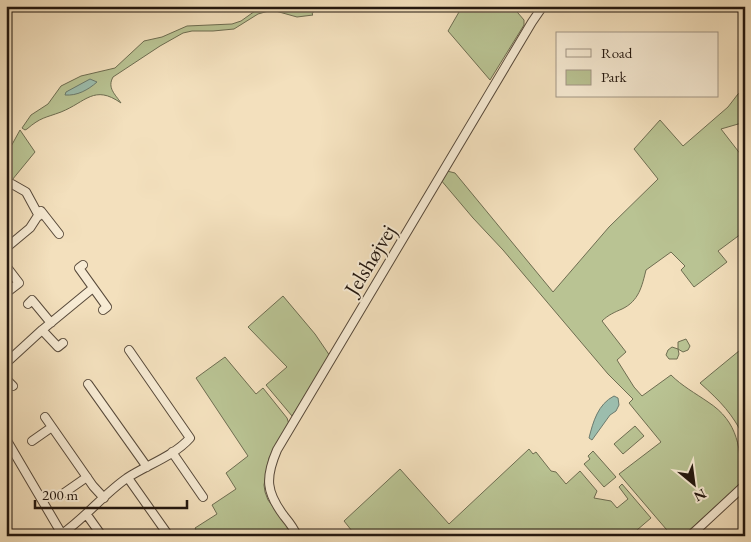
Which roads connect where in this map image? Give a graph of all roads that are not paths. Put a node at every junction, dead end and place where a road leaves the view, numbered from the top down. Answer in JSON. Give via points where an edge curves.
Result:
{"nodes":[{"id":1,"x":543,"y":6,"type":"edge"},
{"id":2,"x":12,"y":184,"type":"dead end"},
{"id":3,"x":39,"y":216,"type":"junction"},
{"id":4,"x":59,"y":234,"type":"dead end"},
{"id":5,"x":6,"y":248,"type":"edge"},
{"id":6,"x":84,"y":265,"type":"dead end"},
{"id":7,"x":6,"y":266,"type":"edge"},
{"id":8,"x":93,"y":288,"type":"junction"},
{"id":9,"x":6,"y":293,"type":"edge"},
{"id":10,"x":28,"y":304,"type":"dead end"},
{"id":11,"x":103,"y":310,"type":"dead end"},
{"id":12,"x":51,"y":323,"type":"junction"},
{"id":13,"x":42,"y":330,"type":"junction"},
{"id":14,"x":63,"y":343,"type":"dead end"},
{"id":15,"x":129,"y":350,"type":"dead end"},
{"id":16,"x":7,"y":361,"type":"edge"},
{"id":17,"x":6,"y":379,"type":"edge"},
{"id":18,"x":88,"y":384,"type":"dead end"},
{"id":19,"x":13,"y":386,"type":"dead end"},
{"id":20,"x":45,"y":417,"type":"dead end"},
{"id":21,"x":52,"y":427,"type":"junction"},
{"id":22,"x":6,"y":439,"type":"edge"},
{"id":23,"x":32,"y":441,"type":"dead end"},
{"id":24,"x":172,"y":452,"type":"junction"},
{"id":25,"x":147,"y":467,"type":"junction"},
{"id":26,"x":87,"y":477,"type":"junction"},
{"id":27,"x":128,"y":478,"type":"junction"},
{"id":28,"x":745,"y":485,"type":"edge"},
{"id":29,"x":64,"y":493,"type":"dead end"},
{"id":30,"x":203,"y":496,"type":"dead end"},
{"id":31,"x":104,"y":498,"type":"junction"},
{"id":32,"x":87,"y":515,"type":"junction"},
{"id":33,"x":63,"y":535,"type":"edge"},
{"id":34,"x":102,"y":536,"type":"edge"},
{"id":35,"x":169,"y":536,"type":"edge"},
{"id":36,"x":297,"y":536,"type":"edge"},
{"id":37,"x":690,"y":536,"type":"edge"}],
"edges":[{"from":1,"to":36,"type":"street","name":"Jelshøjvej","via":[[275,456],[269,489]]},
{"from":2,"to":3,"type":"street","via":[[26,192]]},
{"from":3,"to":4,"type":"street","via":[[41,211]]},
{"from":3,"to":5,"type":"street"},
{"from":6,"to":8,"type":"street","via":[[79,268]]},
{"from":7,"to":9,"type":"street","via":[[19,283]]},
{"from":8,"to":11,"type":"street","via":[[108,307]]},
{"from":8,"to":12,"type":"street"},
{"from":10,"to":12,"type":"street","via":[[32,300]]},
{"from":12,"to":13,"type":"street"},
{"from":13,"to":14,"type":"street","via":[[58,347]]},
{"from":13,"to":16,"type":"street"},
{"from":15,"to":24,"type":"street","via":[[190,438]]},
{"from":17,"to":19,"type":"street"},
{"from":18,"to":25,"type":"street"},
{"from":20,"to":21,"type":"street"},
{"from":21,"to":23,"type":"street"},
{"from":21,"to":26,"type":"street"},
{"from":22,"to":33,"type":"street"},
{"from":24,"to":25,"type":"street"},
{"from":24,"to":30,"type":"street"},
{"from":25,"to":27,"type":"street"},
{"from":26,"to":29,"type":"street"},
{"from":26,"to":31,"type":"street"},
{"from":27,"to":31,"type":"street"},
{"from":27,"to":35,"type":"street"},
{"from":28,"to":37,"type":"street"},
{"from":31,"to":32,"type":"street"},
{"from":32,"to":33,"type":"street"},
{"from":32,"to":34,"type":"street"}]}
